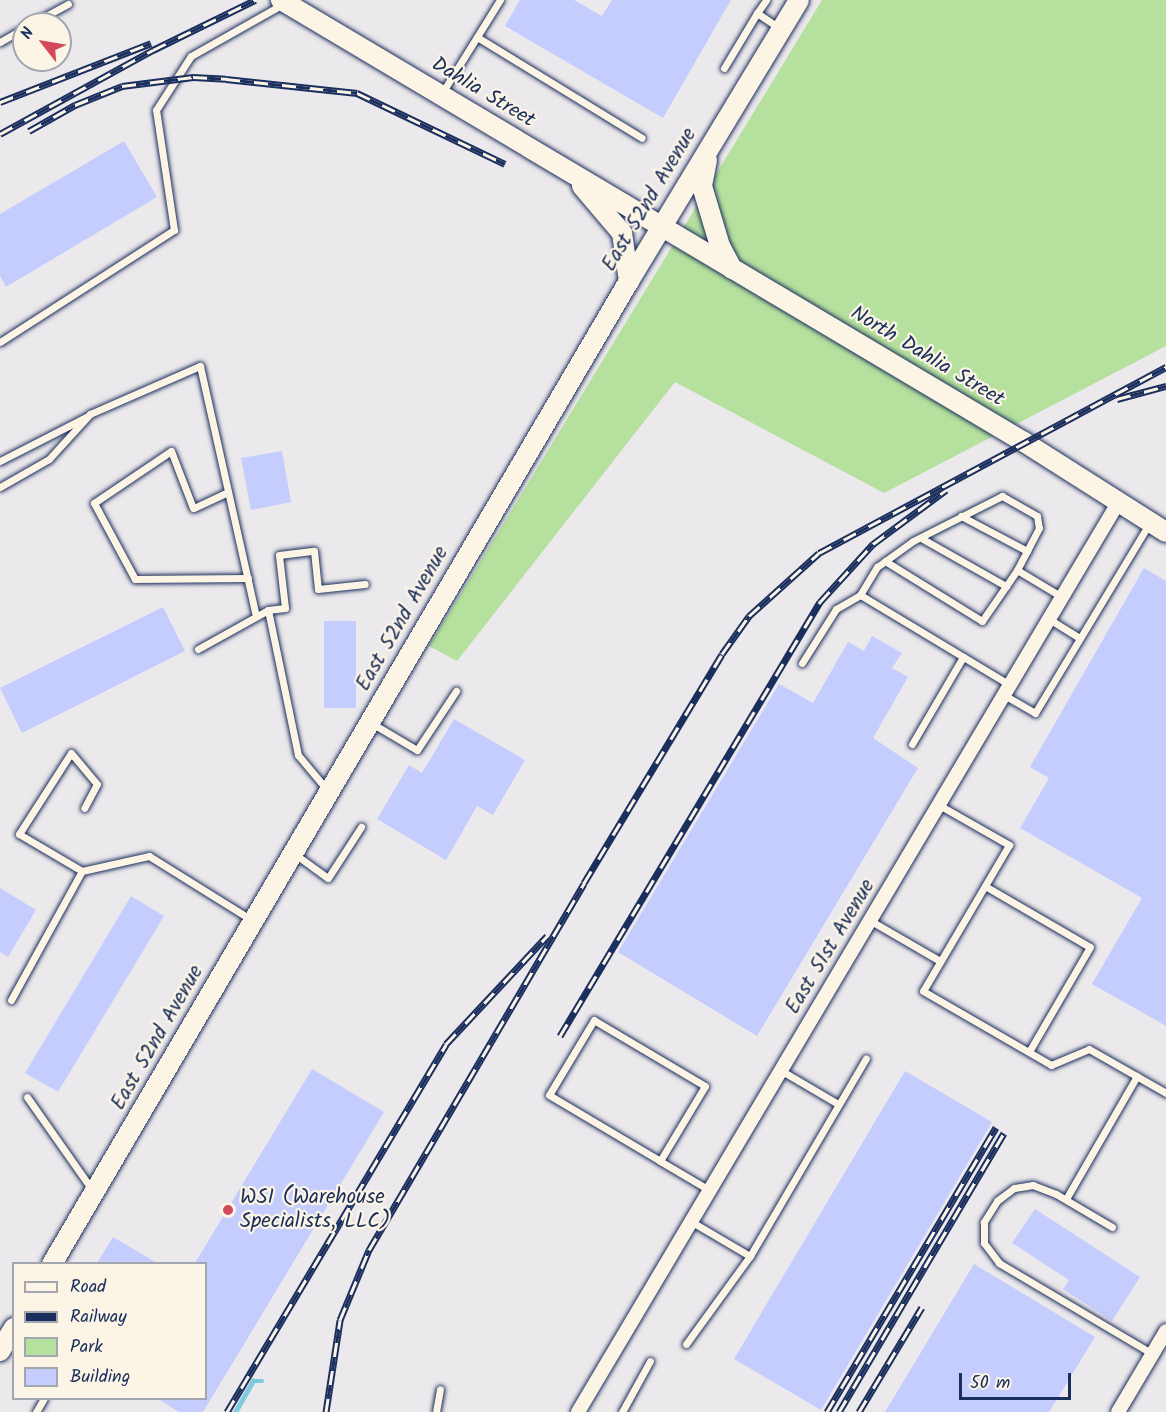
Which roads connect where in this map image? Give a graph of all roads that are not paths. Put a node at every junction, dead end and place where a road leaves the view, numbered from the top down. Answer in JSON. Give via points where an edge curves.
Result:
{"nodes":[{"id":1,"x":500,"y":0,"type":"edge"},
{"id":2,"x":766,"y":0,"type":"edge"},
{"id":3,"x":799,"y":0,"type":"edge"},
{"id":4,"x":283,"y":1,"type":"edge"},
{"id":5,"x":68,"y":4,"type":"dead end"},
{"id":6,"x":53,"y":12,"type":"edge"},
{"id":7,"x":758,"y":13,"type":"junction"},
{"id":8,"x":781,"y":29,"type":"junction"},
{"id":9,"x":477,"y":37,"type":"junction"},
{"id":10,"x":724,"y":68,"type":"dead end"},
{"id":11,"x":441,"y":96,"type":"junction"},
{"id":12,"x":642,"y":138,"type":"dead end"},
{"id":13,"x":715,"y":139,"type":"junction"},
{"id":14,"x":560,"y":166,"type":"junction"},
{"id":15,"x":661,"y":227,"type":"junction"},
{"id":16,"x":734,"y":271,"type":"junction"},
{"id":17,"x":629,"y":281,"type":"junction"},
{"id":18,"x":0,"y":342,"type":"edge"},
{"id":19,"x":90,"y":414,"type":"junction"},
{"id":20,"x":0,"y":461,"type":"edge"},
{"id":21,"x":0,"y":487,"type":"edge"},
{"id":22,"x":228,"y":492,"type":"junction"},
{"id":23,"x":1118,"y":503,"type":"junction"},
{"id":24,"x":961,"y":516,"type":"junction"},
{"id":25,"x":1158,"y":527,"type":"edge"},
{"id":26,"x":921,"y":538,"type":"junction"},
{"id":27,"x":1027,"y":551,"type":"junction"},
{"id":28,"x":885,"y":561,"type":"junction"},
{"id":29,"x":1017,"y":570,"type":"junction"},
{"id":30,"x":248,"y":578,"type":"junction"},
{"id":31,"x":365,"y":584,"type":"dead end"},
{"id":32,"x":1006,"y":586,"type":"junction"},
{"id":33,"x":860,"y":595,"type":"junction"},
{"id":34,"x":1062,"y":597,"type":"junction"},
{"id":35,"x":268,"y":610,"type":"junction"},
{"id":36,"x":256,"y":616,"type":"junction"},
{"id":37,"x":1049,"y":619,"type":"junction"},
{"id":38,"x":1079,"y":638,"type":"junction"},
{"id":39,"x":198,"y":649,"type":"dead end"},
{"id":40,"x":963,"y":657,"type":"junction"},
{"id":41,"x":802,"y":663,"type":"dead end"},
{"id":42,"x":1007,"y":690,"type":"junction"},
{"id":43,"x":456,"y":691,"type":"dead end"},
{"id":44,"x":370,"y":723,"type":"junction"},
{"id":45,"x":912,"y":744,"type":"dead end"},
{"id":46,"x":330,"y":792,"type":"junction"},
{"id":47,"x":939,"y":805,"type":"junction"},
{"id":48,"x":84,"y":808,"type":"dead end"},
{"id":49,"x":360,"y":828,"type":"dead end"},
{"id":50,"x":293,"y":854,"type":"junction"},
{"id":51,"x":82,"y":871,"type":"junction"},
{"id":52,"x":985,"y":886,"type":"junction"},
{"id":53,"x":254,"y":921,"type":"junction"},
{"id":54,"x":871,"y":921,"type":"junction"},
{"id":55,"x":940,"y":961,"type":"junction"},
{"id":56,"x":11,"y":1000,"type":"dead end"},
{"id":57,"x":1029,"y":1052,"type":"junction"},
{"id":58,"x":866,"y":1058,"type":"dead end"},
{"id":59,"x":782,"y":1071,"type":"junction"},
{"id":60,"x":1137,"y":1076,"type":"junction"},
{"id":61,"x":1166,"y":1093,"type":"edge"},
{"id":62,"x":27,"y":1097,"type":"dead end"},
{"id":63,"x":838,"y":1104,"type":"junction"},
{"id":64,"x":660,"y":1161,"type":"junction"},
{"id":65,"x":711,"y":1191,"type":"junction"},
{"id":66,"x":94,"y":1193,"type":"junction"},
{"id":67,"x":1066,"y":1199,"type":"junction"},
{"id":68,"x":692,"y":1222,"type":"junction"},
{"id":69,"x":1112,"y":1227,"type":"dead end"},
{"id":70,"x":750,"y":1256,"type":"junction"},
{"id":71,"x":53,"y":1262,"type":"edge"},
{"id":72,"x":12,"y":1331,"type":"edge"},
{"id":73,"x":1166,"y":1331,"type":"edge"},
{"id":74,"x":686,"y":1344,"type":"dead end"},
{"id":75,"x":0,"y":1351,"type":"edge"},
{"id":76,"x":1153,"y":1354,"type":"junction"},
{"id":77,"x":650,"y":1361,"type":"dead end"},
{"id":78,"x":440,"y":1389,"type":"dead end"},
{"id":79,"x":436,"y":1412,"type":"edge"},
{"id":80,"x":578,"y":1412,"type":"edge"},
{"id":81,"x":622,"y":1412,"type":"edge"},
{"id":82,"x":1118,"y":1412,"type":"edge"}],
"edges":[{"from":1,"to":9,"type":"lane"},
{"from":2,"to":7,"type":"lane"},
{"from":3,"to":8,"type":"street","name":"East 52nd Avenue"},
{"from":4,"to":11,"type":"street","name":"Dahlia Street"},
{"from":4,"to":18,"type":"lane","via":[[191,56],[156,110],[174,230]]},
{"from":5,"to":6,"type":"lane"},
{"from":7,"to":8,"type":"lane"},
{"from":7,"to":10,"type":"lane"},
{"from":8,"to":13,"type":"street","name":"East 52nd Avenue"},
{"from":9,"to":11,"type":"lane"},
{"from":9,"to":12,"type":"lane"},
{"from":11,"to":14,"type":"street","name":"Dahlia Street"},
{"from":13,"to":15,"type":"street","name":"East 52nd Avenue"},
{"from":13,"to":16,"type":"street","via":[[702,186],[720,246]]},
{"from":14,"to":15,"type":"street","name":"Dahlia Street"},
{"from":14,"to":17,"type":"street","via":[[581,184],[622,233]]},
{"from":15,"to":16,"type":"street","name":"North Dahlia Street"},
{"from":15,"to":17,"type":"street","name":"East 52nd Avenue"},
{"from":16,"to":23,"type":"street","name":"North Dahlia Street","via":[[1024,442]]},
{"from":17,"to":44,"type":"street","name":"East 52nd Avenue"},
{"from":19,"to":20,"type":"lane"},
{"from":19,"to":21,"type":"lane","via":[[49,459]]},
{"from":19,"to":22,"type":"lane","via":[[200,366]]},
{"from":22,"to":30,"type":"lane"},
{"from":22,"to":30,"type":"lane","via":[[193,508],[171,451],[94,503],[135,579]]},
{"from":23,"to":25,"type":"street","name":"North Dahlia Street"},
{"from":23,"to":34,"type":"street","name":"East 51st Avenue"},
{"from":24,"to":26,"type":"lane"},
{"from":24,"to":27,"type":"lane"},
{"from":24,"to":27,"type":"lane","via":[[1002,496],[1038,516],[1039,528]]},
{"from":25,"to":38,"type":"lane"},
{"from":26,"to":28,"type":"lane"},
{"from":26,"to":32,"type":"lane"},
{"from":27,"to":29,"type":"lane"},
{"from":28,"to":32,"type":"lane","via":[[982,621]]},
{"from":28,"to":33,"type":"lane"},
{"from":29,"to":32,"type":"lane"},
{"from":29,"to":34,"type":"lane"},
{"from":30,"to":36,"type":"lane"},
{"from":31,"to":35,"type":"lane","via":[[318,589],[314,551],[279,555],[285,608]]},
{"from":33,"to":40,"type":"lane"},
{"from":33,"to":41,"type":"lane","via":[[836,609]]},
{"from":34,"to":37,"type":"street","name":"East 51st Avenue"},
{"from":35,"to":36,"type":"lane"},
{"from":35,"to":46,"type":"lane","via":[[298,755]]},
{"from":36,"to":39,"type":"lane"},
{"from":37,"to":38,"type":"lane"},
{"from":37,"to":42,"type":"street","name":"East 51st Avenue"},
{"from":38,"to":42,"type":"lane","via":[[1035,714]]},
{"from":40,"to":42,"type":"lane"},
{"from":40,"to":45,"type":"lane"},
{"from":42,"to":47,"type":"street","name":"East 51st Avenue"},
{"from":43,"to":44,"type":"lane","via":[[417,750]]},
{"from":44,"to":46,"type":"street","name":"East 52nd Avenue"},
{"from":46,"to":50,"type":"street","name":"East 52nd Avenue"},
{"from":47,"to":52,"type":"lane","via":[[1009,845]]},
{"from":47,"to":54,"type":"street","name":"East 51st Avenue"},
{"from":48,"to":51,"type":"lane","via":[[97,784],[71,753],[19,834]]},
{"from":49,"to":50,"type":"lane","via":[[328,878]]},
{"from":50,"to":53,"type":"street","name":"East 52nd Avenue"},
{"from":51,"to":53,"type":"lane","via":[[149,855]]},
{"from":51,"to":56,"type":"lane"},
{"from":52,"to":55,"type":"lane"},
{"from":52,"to":57,"type":"lane","via":[[1090,946]]},
{"from":53,"to":66,"type":"street","name":"East 52nd Avenue"},
{"from":54,"to":55,"type":"lane"},
{"from":54,"to":59,"type":"street","name":"East 51st Avenue"},
{"from":55,"to":57,"type":"lane","via":[[923,991]]},
{"from":57,"to":60,"type":"lane","via":[[1051,1065],[1089,1048]]},
{"from":58,"to":63,"type":"lane"},
{"from":59,"to":63,"type":"lane"},
{"from":59,"to":65,"type":"street","name":"East 51st Avenue"},
{"from":60,"to":61,"type":"lane"},
{"from":60,"to":67,"type":"lane"},
{"from":62,"to":66,"type":"lane"},
{"from":63,"to":70,"type":"lane"},
{"from":64,"to":64,"type":"lane","via":[[705,1086],[594,1020],[549,1095]]},
{"from":64,"to":65,"type":"lane"},
{"from":65,"to":68,"type":"street","name":"East 51st Avenue"},
{"from":66,"to":71,"type":"street","name":"East 52nd Avenue"},
{"from":67,"to":69,"type":"lane"},
{"from":67,"to":76,"type":"lane","via":[[1033,1185],[1014,1188],[997,1201],[984,1222],[984,1243],[999,1263]]},
{"from":68,"to":70,"type":"lane"},
{"from":68,"to":80,"type":"street","name":"East 51st Avenue"},
{"from":70,"to":74,"type":"lane"},
{"from":72,"to":75,"type":"street"},
{"from":73,"to":76,"type":"street"},
{"from":76,"to":82,"type":"street"},
{"from":77,"to":81,"type":"lane"},
{"from":78,"to":79,"type":"lane"}]}
